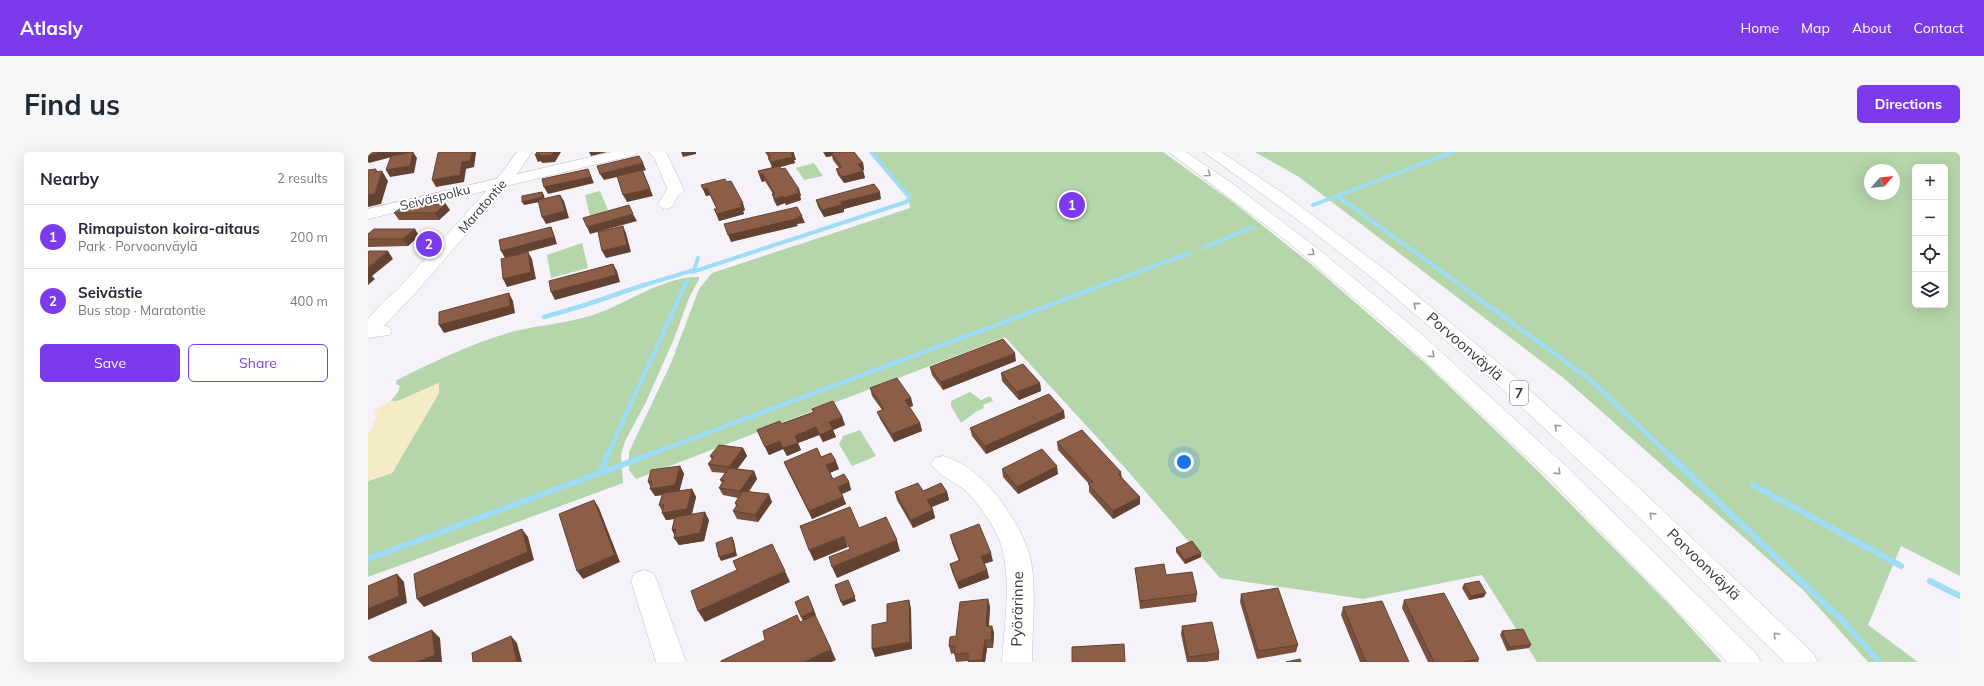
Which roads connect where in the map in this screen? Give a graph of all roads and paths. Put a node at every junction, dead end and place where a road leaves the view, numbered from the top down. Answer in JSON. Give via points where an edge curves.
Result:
{"nodes":[{"id":1,"x":525,"y":152,"type":"edge"},
{"id":2,"x":630,"y":152,"type":"edge"},
{"id":3,"x":656,"y":152,"type":"edge"},
{"id":4,"x":1176,"y":152,"type":"edge"},
{"id":5,"x":1211,"y":152,"type":"edge"},
{"id":6,"x":503,"y":182,"type":"junction"},
{"id":7,"x":666,"y":204,"type":"dead end"},
{"id":8,"x":368,"y":214,"type":"edge"},
{"id":9,"x":373,"y":331,"type":"edge"},
{"id":10,"x":368,"y":349,"type":"edge"},
{"id":11,"x":943,"y":464,"type":"dead end"},
{"id":12,"x":644,"y":581,"type":"dead end"},
{"id":13,"x":671,"y":662,"type":"edge"},
{"id":14,"x":1017,"y":662,"type":"edge"},
{"id":15,"x":1746,"y":662,"type":"edge"},
{"id":16,"x":1803,"y":662,"type":"edge"}],
"edges":[{"from":1,"to":6,"type":"main road","name":"Maratontie"},
{"from":2,"to":6,"type":"main road","name":"Seiväspolku"},
{"from":3,"to":7,"type":"main road","via":[[662,157],[676,188]]},
{"from":4,"to":15,"type":"main road","name":"Porvoonväylä","number":"7","one_way":true,"via":[[1289,234],[1472,390],[1580,493]]},
{"from":16,"to":5,"type":"main road","name":"Porvoonväylä","number":"7","one_way":true,"via":[[1620,484],[1450,333],[1317,226]]},
{"from":6,"to":8,"type":"main road","name":"Seiväspolku"},
{"from":6,"to":9,"type":"main road","name":"Maratontie","via":[[404,294],[404,305]]},
{"from":9,"to":10,"type":"main road","name":"Maratontie"},
{"from":11,"to":14,"type":"main road","name":"Pyörärinne","via":[[977,487],[1006,527],[1016,552],[1020,576]]},
{"from":12,"to":13,"type":"main road"}]}
